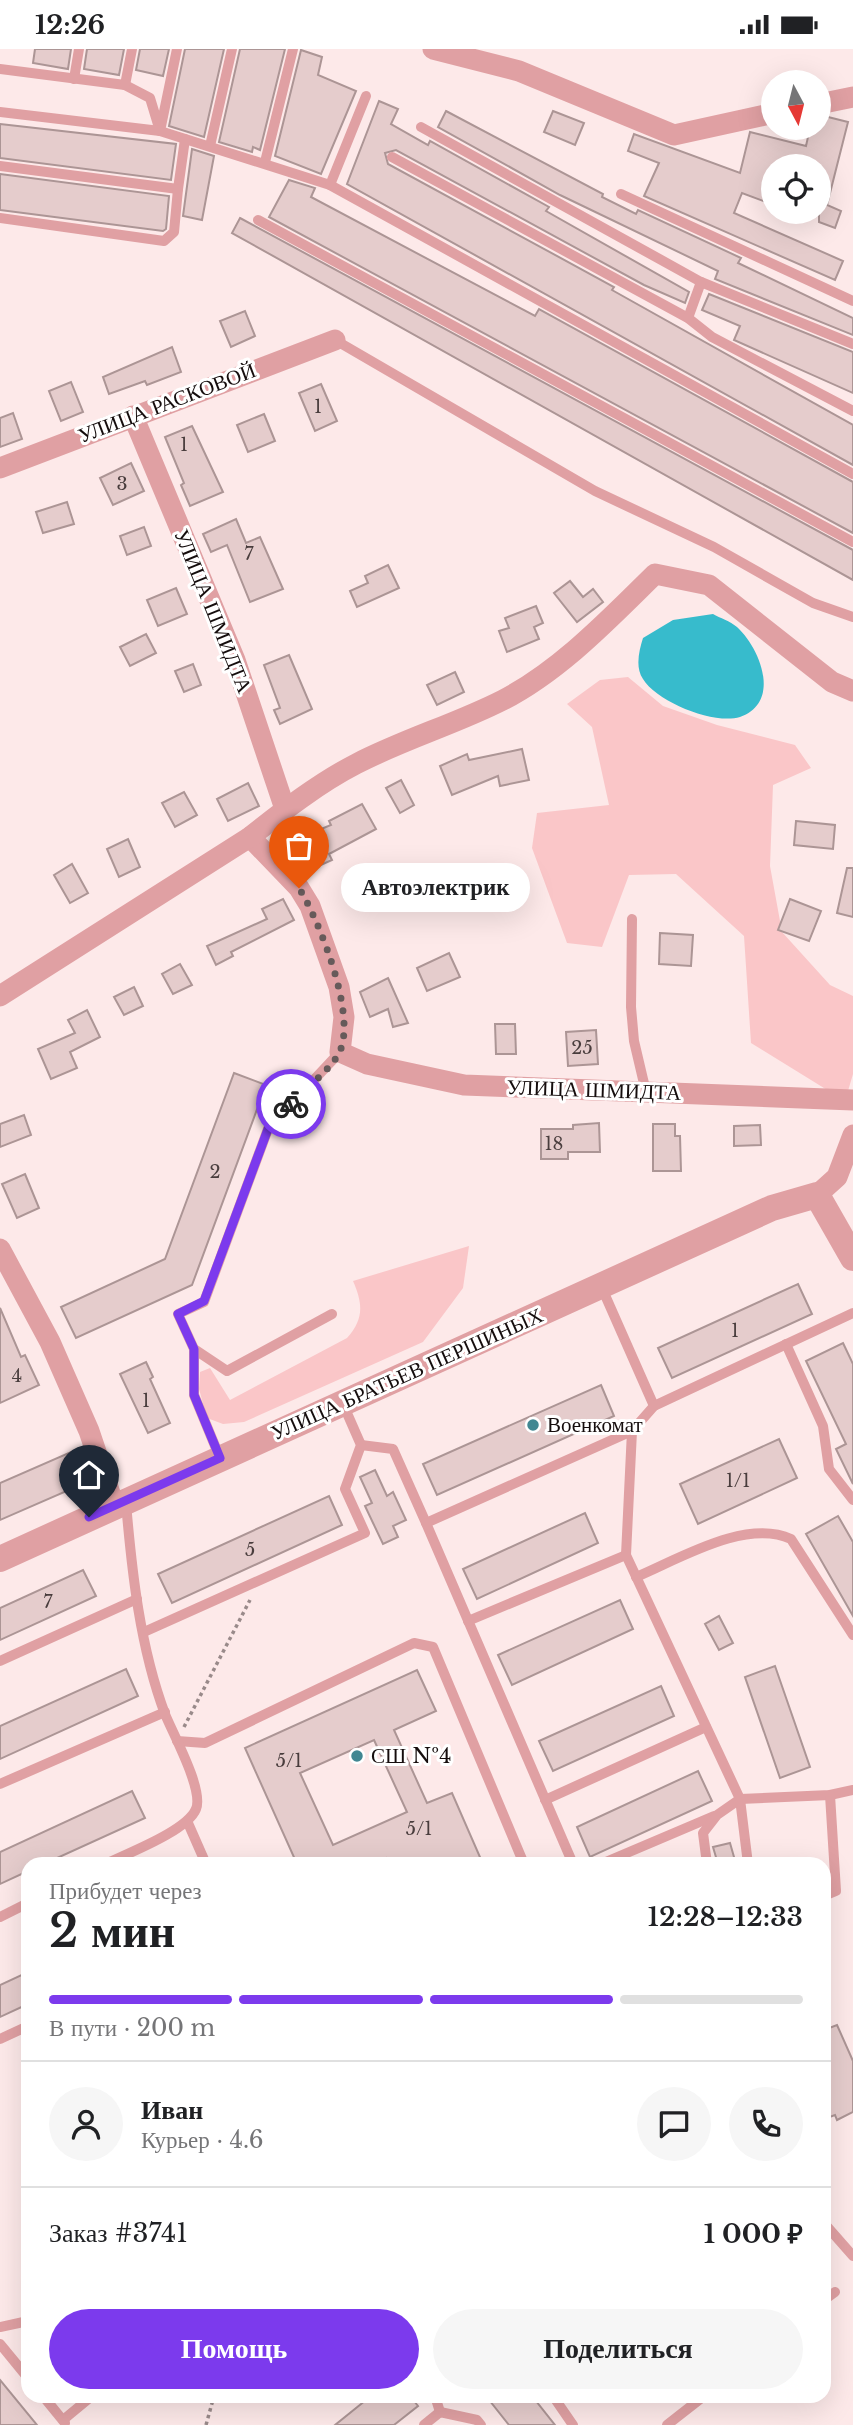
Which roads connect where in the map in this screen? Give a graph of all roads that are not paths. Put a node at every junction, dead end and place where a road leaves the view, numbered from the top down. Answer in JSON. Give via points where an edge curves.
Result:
{"nodes":[{"id":1,"x":79,"y":49,"type":"edge"},
{"id":2,"x":132,"y":49,"type":"edge"},
{"id":3,"x":177,"y":49,"type":"edge"},
{"id":4,"x":232,"y":49,"type":"edge"},
{"id":5,"x":293,"y":49,"type":"edge"},
{"id":6,"x":433,"y":49,"type":"edge"},
{"id":7,"x":0,"y":69,"type":"edge"},
{"id":8,"x":74,"y":79,"type":"junction"},
{"id":9,"x":125,"y":85,"type":"junction"},
{"id":10,"x":366,"y":96,"type":"dead end"},
{"id":11,"x":853,"y":97,"type":"edge"},
{"id":12,"x":831,"y":102,"type":"edge"},
{"id":13,"x":0,"y":112,"type":"edge"},
{"id":14,"x":761,"y":116,"type":"edge"},
{"id":15,"x":421,"y":127,"type":"dead end"},
{"id":16,"x":160,"y":131,"type":"junction"},
{"id":17,"x":185,"y":139,"type":"junction"},
{"id":18,"x":210,"y":146,"type":"junction"},
{"id":19,"x":392,"y":157,"type":"dead end"},
{"id":20,"x":265,"y":162,"type":"junction"},
{"id":21,"x":0,"y":166,"type":"edge"},
{"id":22,"x":330,"y":185,"type":"junction"},
{"id":23,"x":178,"y":189,"type":"junction"},
{"id":24,"x":621,"y":194,"type":"dead end"},
{"id":25,"x":0,"y":218,"type":"edge"},
{"id":26,"x":258,"y":220,"type":"dead end"},
{"id":27,"x":701,"y":282,"type":"junction"},
{"id":28,"x":853,"y":302,"type":"edge"},
{"id":29,"x":688,"y":318,"type":"junction"},
{"id":30,"x":335,"y":339,"type":"joint"},
{"id":31,"x":853,"y":344,"type":"edge"},
{"id":32,"x":853,"y":411,"type":"edge"},
{"id":33,"x":133,"y":416,"type":"junction"},
{"id":34,"x":0,"y":468,"type":"edge"},
{"id":35,"x":853,"y":474,"type":"edge"},
{"id":36,"x":853,"y":542,"type":"edge"},
{"id":37,"x":853,"y":617,"type":"edge"},
{"id":38,"x":853,"y":691,"type":"edge"},
{"id":39,"x":285,"y":809,"type":"junction"},
{"id":40,"x":250,"y":837,"type":"junction"},
{"id":41,"x":632,"y":919,"type":"dead end"},
{"id":42,"x":0,"y":996,"type":"edge"},
{"id":43,"x":340,"y":1052,"type":"junction"},
{"id":44,"x":646,"y":1092,"type":"junction"},
{"id":45,"x":853,"y":1100,"type":"edge"},
{"id":46,"x":853,"y":1135,"type":"edge"},
{"id":47,"x":845,"y":1177,"type":"edge"},
{"id":48,"x":817,"y":1195,"type":"junction"},
{"id":49,"x":0,"y":1249,"type":"edge"},
{"id":50,"x":853,"y":1258,"type":"edge"},
{"id":51,"x":601,"y":1286,"type":"junction"},
{"id":52,"x":853,"y":1313,"type":"edge"},
{"id":53,"x":332,"y":1314,"type":"dead end"},
{"id":54,"x":786,"y":1344,"type":"junction"},
{"id":55,"x":194,"y":1349,"type":"junction"},
{"id":56,"x":343,"y":1404,"type":"junction"},
{"id":57,"x":654,"y":1406,"type":"junction"},
{"id":58,"x":632,"y":1431,"type":"junction"},
{"id":59,"x":362,"y":1445,"type":"junction"},
{"id":60,"x":220,"y":1458,"type":"junction"},
{"id":61,"x":853,"y":1500,"type":"edge"},
{"id":62,"x":120,"y":1503,"type":"junction"},
{"id":63,"x":426,"y":1523,"type":"junction"},
{"id":64,"x":626,"y":1555,"type":"junction"},
{"id":65,"x":0,"y":1559,"type":"edge"},
{"id":66,"x":636,"y":1577,"type":"junction"},
{"id":67,"x":137,"y":1599,"type":"junction"},
{"id":68,"x":468,"y":1621,"type":"junction"},
{"id":69,"x":144,"y":1632,"type":"junction"},
{"id":70,"x":853,"y":1635,"type":"edge"},
{"id":71,"x":0,"y":1661,"type":"edge"},
{"id":72,"x":165,"y":1712,"type":"junction"},
{"id":73,"x":706,"y":1727,"type":"junction"},
{"id":74,"x":177,"y":1741,"type":"junction"},
{"id":75,"x":0,"y":1784,"type":"edge"},
{"id":76,"x":853,"y":1790,"type":"edge"},
{"id":77,"x":830,"y":1795,"type":"junction"},
{"id":78,"x":740,"y":1799,"type":"junction"},
{"id":79,"x":545,"y":1800,"type":"junction"},
{"id":80,"x":717,"y":1815,"type":"junction"},
{"id":81,"x":188,"y":1823,"type":"junction"},
{"id":82,"x":120,"y":1857,"type":"edge"},
{"id":83,"x":203,"y":1857,"type":"edge"},
{"id":84,"x":521,"y":1857,"type":"edge"},
{"id":85,"x":570,"y":1857,"type":"edge"},
{"id":86,"x":618,"y":1857,"type":"edge"},
{"id":87,"x":706,"y":1857,"type":"edge"},
{"id":88,"x":747,"y":1857,"type":"edge"},
{"id":89,"x":831,"y":1893,"type":"edge"},
{"id":90,"x":21,"y":1906,"type":"edge"},
{"id":91,"x":0,"y":1917,"type":"edge"},
{"id":92,"x":21,"y":2029,"type":"edge"},
{"id":93,"x":0,"y":2039,"type":"edge"},
{"id":94,"x":831,"y":2231,"type":"edge"},
{"id":95,"x":853,"y":2256,"type":"edge"},
{"id":96,"x":835,"y":2292,"type":"dead end"},
{"id":97,"x":831,"y":2295,"type":"edge"},
{"id":98,"x":21,"y":2322,"type":"edge"},
{"id":99,"x":0,"y":2327,"type":"edge"},
{"id":100,"x":0,"y":2344,"type":"edge"},
{"id":101,"x":21,"y":2370,"type":"edge"},
{"id":102,"x":49,"y":2403,"type":"edge"},
{"id":103,"x":85,"y":2403,"type":"edge"},
{"id":104,"x":437,"y":2403,"type":"edge"},
{"id":105,"x":558,"y":2403,"type":"edge"},
{"id":106,"x":695,"y":2403,"type":"edge"},
{"id":107,"x":440,"y":2412,"type":"junction"},
{"id":108,"x":65,"y":2422,"type":"edge"},
{"id":109,"x":424,"y":2425,"type":"edge"},
{"id":110,"x":481,"y":2425,"type":"edge"},
{"id":111,"x":573,"y":2425,"type":"edge"},
{"id":112,"x":667,"y":2425,"type":"edge"}],
"edges":[{"from":1,"to":8,"type":"lane"},
{"from":2,"to":9,"type":"lane"},
{"from":3,"to":16,"type":"lane"},
{"from":4,"to":18,"type":"lane"},
{"from":5,"to":20,"type":"lane"},
{"from":6,"to":14,"type":"street","via":[[519,71],[674,135]]},
{"from":7,"to":8,"type":"lane"},
{"from":8,"to":9,"type":"lane"},
{"from":9,"to":16,"type":"lane","via":[[150,98]]},
{"from":10,"to":22,"type":"lane"},
{"from":11,"to":12,"type":"street"},
{"from":13,"to":16,"type":"lane"},
{"from":15,"to":27,"type":"lane"},
{"from":16,"to":17,"type":"lane"},
{"from":17,"to":18,"type":"lane"},
{"from":17,"to":23,"type":"lane"},
{"from":18,"to":20,"type":"lane"},
{"from":19,"to":29,"type":"lane"},
{"from":20,"to":22,"type":"lane"},
{"from":21,"to":23,"type":"lane"},
{"from":22,"to":35,"type":"lane"},
{"from":23,"to":25,"type":"lane","via":[[174,232],[164,241]]},
{"from":24,"to":28,"type":"lane"},
{"from":26,"to":36,"type":"lane"},
{"from":27,"to":29,"type":"lane"},
{"from":27,"to":31,"type":"lane"},
{"from":29,"to":32,"type":"lane","via":[[712,337]]},
{"from":30,"to":33,"type":"street","name":"УЛИЦА РАСКОВОЙ"},
{"from":30,"to":37,"type":"lane","via":[[595,491],[714,547],[813,603]]},
{"from":33,"to":34,"type":"street","name":"УЛИЦА РАСКОВОЙ"},
{"from":33,"to":39,"type":"street","name":"УЛИЦА ШМИДТА","via":[[235,660]]},
{"from":38,"to":39,"type":"street","via":[[832,682],[709,585],[655,573],[546,674],[503,700],[355,765]]},
{"from":39,"to":40,"type":"street"},
{"from":40,"to":42,"type":"street"},
{"from":40,"to":43,"type":"street","via":[[299,888],[310,906],[339,987],[344,1017]]},
{"from":41,"to":44,"type":"lane","via":[[631,1007]]},
{"from":43,"to":44,"type":"street","name":"УЛИЦА ШМИДТА","via":[[367,1064],[464,1085]]},
{"from":43,"to":55,"type":"lane","via":[[268,1129],[204,1301],[178,1314]]},
{"from":44,"to":45,"type":"street","name":"УЛИЦА ШМИДТА"},
{"from":46,"to":47,"type":"street"},
{"from":47,"to":48,"type":"street"},
{"from":48,"to":50,"type":"street"},
{"from":48,"to":51,"type":"street","name":"УЛИЦА БРАТЬЕВ ПЕРШИНЫХ","via":[[772,1208]]},
{"from":49,"to":62,"type":"street","via":[[51,1342]]},
{"from":51,"to":56,"type":"street","name":"УЛИЦА БРАТЬЕВ ПЕРШИНЫХ"},
{"from":51,"to":57,"type":"lane"},
{"from":52,"to":54,"type":"lane"},
{"from":53,"to":55,"type":"lane","via":[[227,1371]]},
{"from":54,"to":57,"type":"lane"},
{"from":54,"to":61,"type":"lane","via":[[823,1426],[829,1469]]},
{"from":55,"to":60,"type":"lane","via":[[194,1395]]},
{"from":56,"to":59,"type":"lane"},
{"from":56,"to":60,"type":"street","name":"УЛИЦА БРАТЬЕВ ПЕРШИНЫХ"},
{"from":57,"to":58,"type":"lane"},
{"from":58,"to":63,"type":"lane"},
{"from":58,"to":64,"type":"lane"},
{"from":59,"to":63,"type":"lane","via":[[393,1449]]},
{"from":59,"to":69,"type":"lane","via":[[345,1489],[365,1533]]},
{"from":60,"to":62,"type":"street","name":"УЛИЦА БРАТЬЕВ ПЕРШИНЫХ"},
{"from":62,"to":65,"type":"street","name":"УЛИЦА БРАТЬЕВ ПЕРШИНЫХ"},
{"from":62,"to":67,"type":"lane"},
{"from":63,"to":68,"type":"lane"},
{"from":64,"to":66,"type":"lane"},
{"from":64,"to":68,"type":"lane"},
{"from":66,"to":70,"type":"lane","via":[[739,1534],[775,1532],[791,1539]]},
{"from":66,"to":73,"type":"lane"},
{"from":67,"to":69,"type":"lane"},
{"from":67,"to":71,"type":"lane"},
{"from":68,"to":79,"type":"lane"},
{"from":69,"to":72,"type":"lane"},
{"from":72,"to":74,"type":"lane"},
{"from":72,"to":75,"type":"lane"},
{"from":73,"to":78,"type":"lane"},
{"from":73,"to":79,"type":"lane"},
{"from":74,"to":81,"type":"lane","via":[[196,1792],[197,1807]]},
{"from":74,"to":84,"type":"lane","via":[[205,1743],[414,1643],[433,1647]]},
{"from":76,"to":77,"type":"lane"},
{"from":77,"to":78,"type":"lane"},
{"from":77,"to":89,"type":"lane","via":[[836,1891]]},
{"from":78,"to":80,"type":"lane"},
{"from":78,"to":88,"type":"lane"},
{"from":79,"to":85,"type":"lane"},
{"from":80,"to":86,"type":"lane"},
{"from":80,"to":87,"type":"lane","via":[[703,1833]]},
{"from":81,"to":82,"type":"lane"},
{"from":81,"to":83,"type":"lane"},
{"from":90,"to":91,"type":"lane"},
{"from":92,"to":93,"type":"lane"},
{"from":94,"to":95,"type":"lane"},
{"from":96,"to":97,"type":"lane"},
{"from":98,"to":99,"type":"lane"},
{"from":100,"to":101,"type":"lane"},
{"from":102,"to":108,"type":"lane"},
{"from":103,"to":108,"type":"lane"},
{"from":104,"to":107,"type":"lane"},
{"from":105,"to":111,"type":"lane"},
{"from":106,"to":112,"type":"lane"},
{"from":107,"to":109,"type":"lane"},
{"from":107,"to":110,"type":"lane","via":[[477,2420]]}]}
